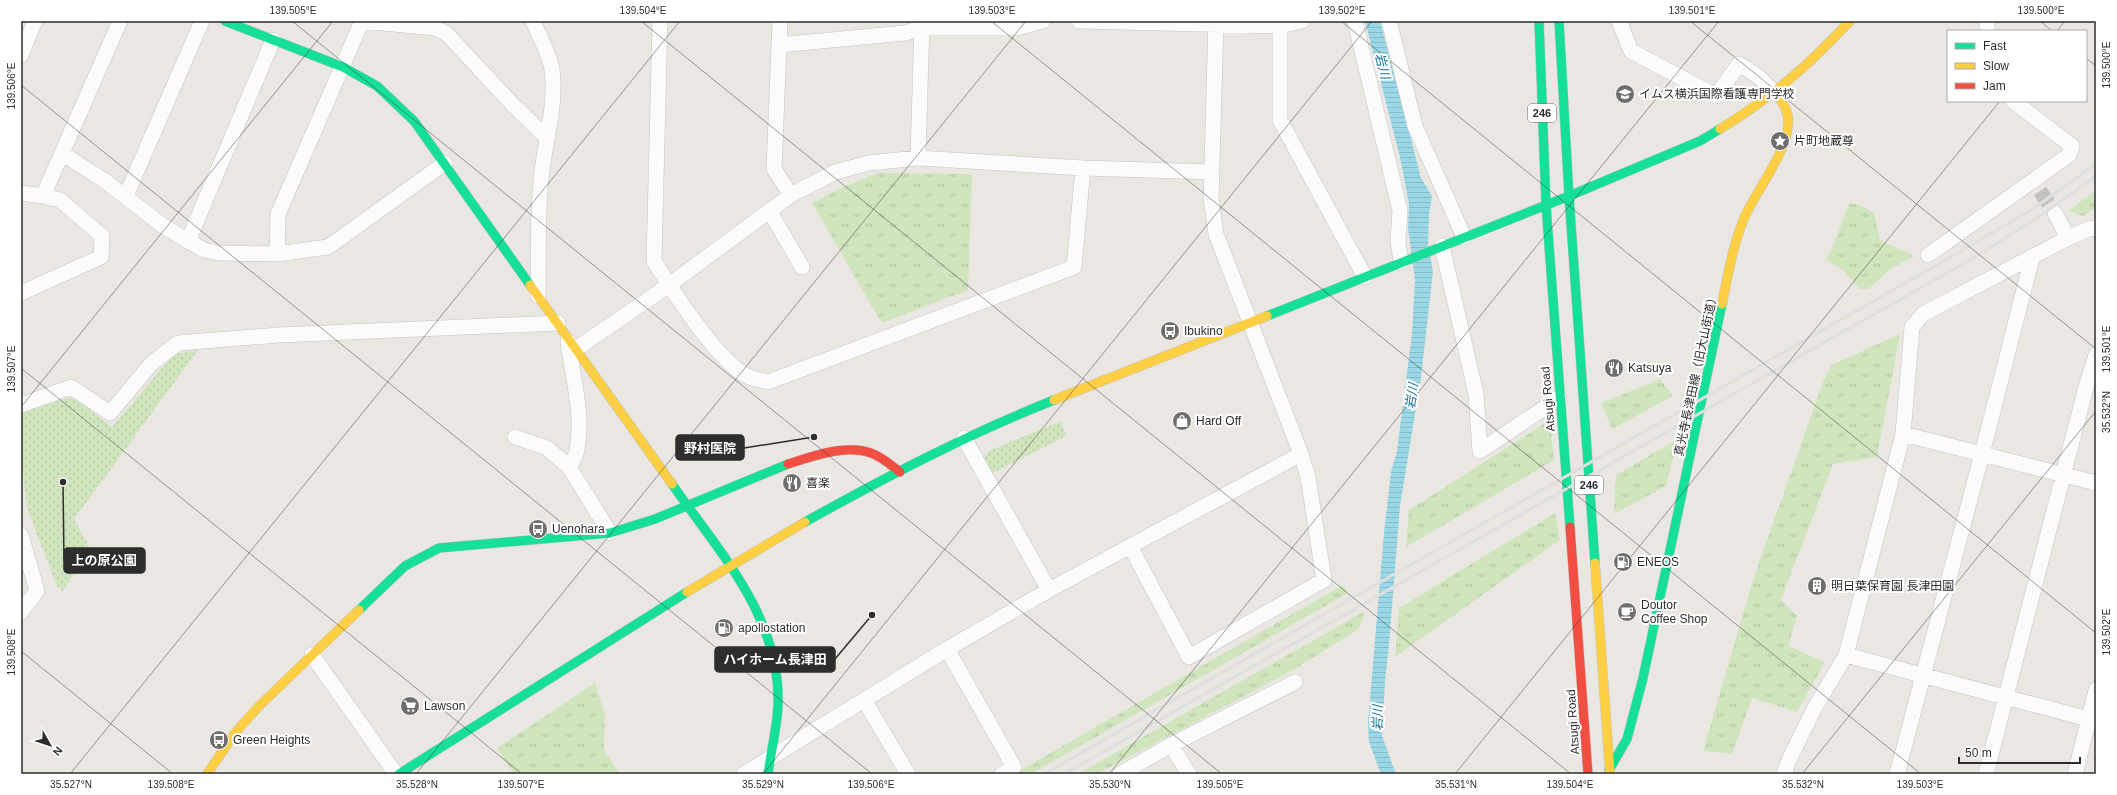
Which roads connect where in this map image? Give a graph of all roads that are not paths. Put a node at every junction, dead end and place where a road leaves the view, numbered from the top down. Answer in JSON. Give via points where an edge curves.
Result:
{"nodes":[{"id":1,"x":35,"y":21,"type":"edge"},
{"id":2,"x":120,"y":21,"type":"edge"},
{"id":3,"x":202,"y":21,"type":"edge"},
{"id":4,"x":225,"y":21,"type":"edge"},
{"id":5,"x":533,"y":21,"type":"edge"},
{"id":6,"x":660,"y":21,"type":"edge"},
{"id":7,"x":780,"y":21,"type":"edge"},
{"id":8,"x":1043,"y":21,"type":"edge"},
{"id":9,"x":1079,"y":21,"type":"edge"},
{"id":10,"x":1302,"y":21,"type":"edge"},
{"id":11,"x":1355,"y":21,"type":"edge"},
{"id":12,"x":1389,"y":21,"type":"edge"},
{"id":13,"x":1539,"y":21,"type":"edge"},
{"id":14,"x":1559,"y":21,"type":"edge"},
{"id":15,"x":1619,"y":21,"type":"edge"},
{"id":16,"x":1216,"y":23,"type":"edge"},
{"id":17,"x":1842,"y":24,"type":"edge"},
{"id":18,"x":921,"y":25,"type":"edge"},
{"id":19,"x":1280,"y":26,"type":"junction"},
{"id":20,"x":273,"y":40,"type":"junction"},
{"id":21,"x":779,"y":45,"type":"junction"},
{"id":22,"x":21,"y":55,"type":"edge"},
{"id":23,"x":343,"y":67,"type":"junction"},
{"id":24,"x":1775,"y":93,"type":"junction"},
{"id":25,"x":2014,"y":102,"type":"edge"},
{"id":26,"x":546,"y":137,"type":"junction"},
{"id":27,"x":63,"y":154,"type":"junction"},
{"id":28,"x":918,"y":158,"type":"junction"},
{"id":29,"x":445,"y":163,"type":"junction"},
{"id":30,"x":1083,"y":168,"type":"junction"},
{"id":31,"x":1211,"y":172,"type":"junction"},
{"id":32,"x":21,"y":193,"type":"edge"},
{"id":33,"x":791,"y":195,"type":"junction"},
{"id":34,"x":43,"y":196,"type":"junction"},
{"id":35,"x":126,"y":196,"type":"junction"},
{"id":36,"x":1569,"y":196,"type":"junction"},
{"id":37,"x":1546,"y":205,"type":"junction"},
{"id":38,"x":770,"y":212,"type":"junction"},
{"id":39,"x":2056,"y":213,"type":"tunnel mouth"},
{"id":40,"x":2096,"y":229,"type":"edge"},
{"id":41,"x":1464,"y":237,"type":"junction"},
{"id":42,"x":2068,"y":238,"type":"junction"},
{"id":43,"x":188,"y":241,"type":"junction"},
{"id":44,"x":1440,"y":247,"type":"junction"},
{"id":45,"x":277,"y":254,"type":"junction"},
{"id":46,"x":1928,"y":255,"type":"dead end"},
{"id":47,"x":2032,"y":258,"type":"junction"},
{"id":48,"x":1403,"y":262,"type":"junction"},
{"id":49,"x":802,"y":267,"type":"dead end"},
{"id":50,"x":1365,"y":277,"type":"junction"},
{"id":51,"x":669,"y":285,"type":"junction"},
{"id":52,"x":21,"y":293,"type":"edge"},
{"id":53,"x":538,"y":295,"type":"junction"},
{"id":54,"x":558,"y":323,"type":"junction"},
{"id":55,"x":1250,"y":323,"type":"junction"},
{"id":56,"x":571,"y":343,"type":"junction"},
{"id":57,"x":2096,"y":355,"type":"edge"},
{"id":58,"x":1559,"y":398,"type":"junction"},
{"id":59,"x":21,"y":405,"type":"edge"},
{"id":60,"x":1903,"y":434,"type":"junction"},
{"id":61,"x":514,"y":437,"type":"dead end"},
{"id":62,"x":964,"y":438,"type":"junction"},
{"id":63,"x":1301,"y":454,"type":"junction"},
{"id":64,"x":1982,"y":454,"type":"junction"},
{"id":65,"x":569,"y":467,"type":"junction"},
{"id":66,"x":900,"y":472,"type":"junction"},
{"id":67,"x":2065,"y":474,"type":"junction"},
{"id":68,"x":2096,"y":482,"type":"edge"},
{"id":69,"x":687,"y":506,"type":"junction"},
{"id":70,"x":610,"y":533,"type":"junction"},
{"id":71,"x":21,"y":535,"type":"edge"},
{"id":72,"x":1130,"y":546,"type":"junction"},
{"id":73,"x":732,"y":564,"type":"junction"},
{"id":74,"x":1049,"y":590,"type":"junction"},
{"id":75,"x":21,"y":612,"type":"edge"},
{"id":76,"x":947,"y":649,"type":"junction"},
{"id":77,"x":312,"y":655,"type":"junction"},
{"id":78,"x":1846,"y":655,"type":"junction"},
{"id":79,"x":1922,"y":675,"type":"junction"},
{"id":80,"x":1295,"y":682,"type":"dead end"},
{"id":81,"x":2096,"y":690,"type":"edge"},
{"id":82,"x":2006,"y":697,"type":"junction"},
{"id":83,"x":864,"y":700,"type":"junction"},
{"id":84,"x":2092,"y":720,"type":"edge"},
{"id":85,"x":1171,"y":745,"type":"junction"},
{"id":86,"x":770,"y":758,"type":"junction"},
{"id":87,"x":1609,"y":772,"type":"edge"},
{"id":88,"x":207,"y":774,"type":"edge"},
{"id":89,"x":397,"y":774,"type":"edge"},
{"id":90,"x":744,"y":774,"type":"edge"},
{"id":91,"x":768,"y":774,"type":"edge"},
{"id":92,"x":908,"y":774,"type":"edge"},
{"id":93,"x":1002,"y":774,"type":"edge"},
{"id":94,"x":1120,"y":774,"type":"edge"},
{"id":95,"x":1189,"y":774,"type":"edge"},
{"id":96,"x":1588,"y":774,"type":"edge"},
{"id":97,"x":1784,"y":774,"type":"edge"},
{"id":98,"x":1897,"y":774,"type":"edge"},
{"id":99,"x":1986,"y":774,"type":"edge"},
{"id":100,"x":2074,"y":774,"type":"edge"}],
"edges":[{"from":1,"to":22,"type":"street"},
{"from":2,"to":27,"type":"street"},
{"from":3,"to":35,"type":"street"},
{"from":4,"to":20,"type":"main road"},
{"from":5,"to":26,"type":"street","via":[[551,67],[554,93]]},
{"from":6,"to":51,"type":"street","via":[[654,261]]},
{"from":7,"to":21,"type":"street"},
{"from":8,"to":18,"type":"street","via":[[1017,28]]},
{"from":9,"to":16,"type":"street"},
{"from":10,"to":19,"type":"street"},
{"from":11,"to":48,"type":"street","via":[[1400,211],[1398,240]]},
{"from":12,"to":41,"type":"street","via":[[1416,126]]},
{"from":13,"to":37,"type":"main road","name":"Atsugi Road","number":"246"},
{"from":14,"to":36,"type":"main road","number":"246"},
{"from":15,"to":24,"type":"street","via":[[1631,51],[1716,96],[1739,64],[1759,77]]},
{"from":16,"to":19,"type":"street"},
{"from":16,"to":31,"type":"street"},
{"from":17,"to":24,"type":"main road"},
{"from":18,"to":21,"type":"street","via":[[905,33]]},
{"from":18,"to":28,"type":"street"},
{"from":19,"to":50,"type":"street","via":[[1280,120]]},
{"from":20,"to":23,"type":"main road"},
{"from":20,"to":43,"type":"street"},
{"from":21,"to":33,"type":"street","via":[[774,169]]},
{"from":23,"to":26,"type":"street","via":[[362,21],[435,28],[447,34]]},
{"from":23,"to":29,"type":"main road","via":[[377,86],[414,121]]},
{"from":23,"to":45,"type":"street","via":[[278,214]]},
{"from":24,"to":36,"type":"main road","via":[[1700,141]]},
{"from":24,"to":87,"type":"main road","name":"真光寺長津田線（旧大山街道）","via":[[1789,112],[1786,140],[1745,217],[1732,258],[1643,678],[1627,739]]},
{"from":25,"to":46,"type":"street","via":[[2072,146],[2069,155],[2037,186]]},
{"from":26,"to":53,"type":"street","via":[[538,218]]},
{"from":27,"to":34,"type":"street"},
{"from":27,"to":35,"type":"street"},
{"from":28,"to":30,"type":"street"},
{"from":28,"to":33,"type":"street","via":[[869,163],[835,172]]},
{"from":29,"to":45,"type":"street","via":[[328,247]]},
{"from":29,"to":53,"type":"main road"},
{"from":30,"to":31,"type":"street"},
{"from":30,"to":51,"type":"street","via":[[1074,267],[768,382],[745,376],[723,359]]},
{"from":31,"to":55,"type":"street","via":[[1211,198],[1216,234]]},
{"from":32,"to":34,"type":"street"},
{"from":33,"to":38,"type":"street"},
{"from":34,"to":52,"type":"street","via":[[60,200],[102,236],[101,258]]},
{"from":35,"to":43,"type":"street","via":[[162,225]]},
{"from":36,"to":37,"type":"main road"},
{"from":36,"to":87,"type":"main road","number":"246"},
{"from":37,"to":41,"type":"main road"},
{"from":37,"to":58,"type":"main road","name":"Atsugi Road","number":"246"},
{"from":38,"to":49,"type":"street"},
{"from":38,"to":51,"type":"street"},
{"from":39,"to":42,"type":"street"},
{"from":40,"to":42,"type":"street","via":[[2091,228]]},
{"from":41,"to":44,"type":"main road"},
{"from":42,"to":47,"type":"street"},
{"from":43,"to":45,"type":"street","via":[[204,250],[219,253]]},
{"from":44,"to":48,"type":"main road"},
{"from":44,"to":58,"type":"street","via":[[1476,394],[1480,451]]},
{"from":47,"to":60,"type":"street","via":[[1923,314],[1912,327]]},
{"from":47,"to":64,"type":"street"},
{"from":48,"to":50,"type":"main road"},
{"from":50,"to":55,"type":"main road"},
{"from":51,"to":56,"type":"street"},
{"from":53,"to":54,"type":"main road"},
{"from":54,"to":56,"type":"main road"},
{"from":54,"to":59,"type":"street","via":[[278,335],[178,343],[151,364],[110,413],[71,387]]},
{"from":55,"to":62,"type":"main road","via":[[1021,412]]},
{"from":55,"to":63,"type":"street"},
{"from":56,"to":65,"type":"street","via":[[579,432],[577,452]]},
{"from":56,"to":69,"type":"main road"},
{"from":57,"to":67,"type":"street"},
{"from":58,"to":96,"type":"main road","name":"Atsugi Road","number":"246"},
{"from":60,"to":64,"type":"street"},
{"from":60,"to":78,"type":"street"},
{"from":61,"to":65,"type":"street","via":[[546,448]]},
{"from":62,"to":66,"type":"main road"},
{"from":62,"to":74,"type":"street"},
{"from":63,"to":72,"type":"street"},
{"from":63,"to":72,"type":"street","via":[[1308,477],[1324,580],[1190,657]]},
{"from":64,"to":67,"type":"street"},
{"from":64,"to":79,"type":"street"},
{"from":65,"to":70,"type":"street"},
{"from":66,"to":69,"type":"main road","via":[[882,458],[862,451],[837,452],[810,457],[767,471]]},
{"from":66,"to":73,"type":"main road","via":[[825,510]]},
{"from":67,"to":68,"type":"street"},
{"from":67,"to":82,"type":"street"},
{"from":69,"to":70,"type":"main road"},
{"from":69,"to":73,"type":"main road"},
{"from":70,"to":77,"type":"main road","via":[[439,548],[405,566]]},
{"from":71,"to":75,"type":"street","via":[[37,591]]},
{"from":72,"to":74,"type":"street"},
{"from":73,"to":86,"type":"main road","via":[[752,596],[773,651],[778,680],[778,705]]},
{"from":73,"to":89,"type":"main road"},
{"from":74,"to":76,"type":"street"},
{"from":76,"to":83,"type":"street"},
{"from":76,"to":93,"type":"street","via":[[1014,768]]},
{"from":77,"to":88,"type":"main road","via":[[235,733]]},
{"from":77,"to":89,"type":"street"},
{"from":78,"to":79,"type":"street"},
{"from":78,"to":97,"type":"street","via":[[1814,709]]},
{"from":79,"to":82,"type":"street"},
{"from":79,"to":98,"type":"street"},
{"from":80,"to":85,"type":"street"},
{"from":81,"to":84,"type":"street"},
{"from":82,"to":84,"type":"street"},
{"from":82,"to":99,"type":"street"},
{"from":83,"to":86,"type":"street"},
{"from":83,"to":92,"type":"street"},
{"from":84,"to":100,"type":"street"},
{"from":85,"to":94,"type":"street"},
{"from":85,"to":95,"type":"street"},
{"from":86,"to":90,"type":"street"},
{"from":86,"to":91,"type":"main road"}]}
